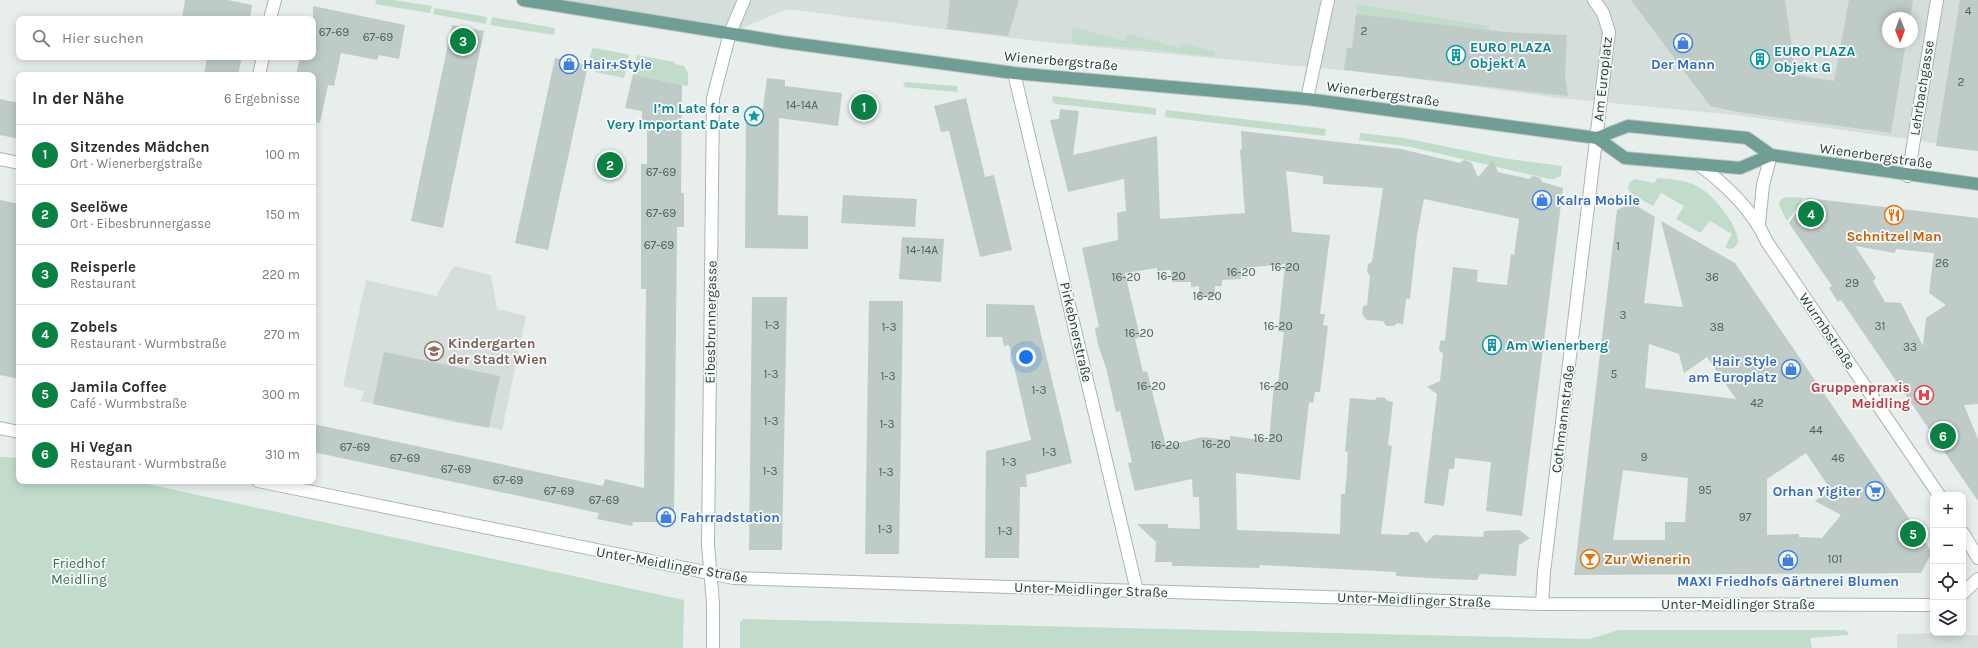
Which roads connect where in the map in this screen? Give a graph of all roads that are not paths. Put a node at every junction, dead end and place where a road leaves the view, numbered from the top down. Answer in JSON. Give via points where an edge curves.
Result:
{"nodes":[{"id":1,"x":275,"y":0,"type":"edge"},
{"id":2,"x":523,"y":0,"type":"edge"},
{"id":3,"x":744,"y":0,"type":"edge"},
{"id":4,"x":1328,"y":0,"type":"edge"},
{"id":5,"x":1594,"y":0,"type":"edge"},
{"id":6,"x":1937,"y":0,"type":"edge"},
{"id":7,"x":271,"y":16,"type":"edge"},
{"id":8,"x":730,"y":33,"type":"junction"},
{"id":9,"x":262,"y":60,"type":"edge"},
{"id":10,"x":260,"y":72,"type":"edge"},
{"id":11,"x":1014,"y":73,"type":"junction"},
{"id":12,"x":1307,"y":99,"type":"junction"},
{"id":13,"x":1597,"y":138,"type":"junction"},
{"id":14,"x":1771,"y":156,"type":"junction"},
{"id":15,"x":0,"y":158,"type":"edge"},
{"id":16,"x":16,"y":162,"type":"edge"},
{"id":17,"x":1698,"y":164,"type":"junction"},
{"id":18,"x":1908,"y":176,"type":"junction"},
{"id":19,"x":1978,"y":184,"type":"edge"},
{"id":20,"x":1759,"y":224,"type":"junction"},
{"id":21,"x":0,"y":428,"type":"edge"},
{"id":22,"x":16,"y":431,"type":"edge"},
{"id":23,"x":273,"y":484,"type":"edge"},
{"id":24,"x":1937,"y":492,"type":"edge"},
{"id":25,"x":1966,"y":539,"type":"edge"},
{"id":26,"x":1978,"y":558,"type":"edge"},
{"id":27,"x":710,"y":574,"type":"junction"},
{"id":28,"x":1978,"y":579,"type":"edge"},
{"id":29,"x":1966,"y":590,"type":"edge"},
{"id":30,"x":1138,"y":591,"type":"junction"},
{"id":31,"x":1542,"y":604,"type":"junction"},
{"id":32,"x":1930,"y":605,"type":"edge"},
{"id":33,"x":713,"y":648,"type":"edge"}],
"edges":[{"from":1,"to":7,"type":"street"},
{"from":2,"to":8,"type":"main road","name":"Wienerbergstraße"},
{"from":3,"to":8,"type":"street","name":"Eibesbrunnergasse"},
{"from":4,"to":12,"type":"street"},
{"from":5,"to":13,"type":"street","name":"Am Europlatz","via":[[1603,14],[1609,32]]},
{"from":6,"to":18,"type":"street","name":"Lehrbachgasse"},
{"from":8,"to":11,"type":"main road","name":"Wienerbergstraße"},
{"from":8,"to":27,"type":"street","name":"Eibesbrunnergasse","via":[[713,98],[708,545]]},
{"from":9,"to":10,"type":"street"},
{"from":11,"to":12,"type":"main road","name":"Wienerbergstraße"},
{"from":11,"to":30,"type":"street","name":"Pirkebnerstraße"},
{"from":12,"to":13,"type":"main road","name":"Wienerbergstraße"},
{"from":13,"to":14,"type":"main road","name":"Wienerbergstraße","via":[[1628,126],[1747,138]]},
{"from":13,"to":17,"type":"main road","name":"Wienerbergstraße","via":[[1625,158]]},
{"from":13,"to":31,"type":"street","name":"Cothmannstraße"},
{"from":14,"to":17,"type":"main road","name":"Wienerbergstraße","via":[[1740,168]]},
{"from":14,"to":18,"type":"main road","name":"Wienerbergstraße"},
{"from":14,"to":20,"type":"street","name":"Wurmbstraße","via":[[1763,185]]},
{"from":15,"to":16,"type":"street"},
{"from":17,"to":20,"type":"street","name":"Wurmbstraße","via":[[1742,202]]},
{"from":18,"to":19,"type":"main road","name":"Wienerbergstraße"},
{"from":20,"to":24,"type":"street","name":"Wurmbstraße","via":[[1767,242]]},
{"from":21,"to":22,"type":"street"},
{"from":23,"to":27,"type":"street","name":"Unter-Meidlinger Straße"},
{"from":25,"to":26,"type":"street"},
{"from":27,"to":30,"type":"street","name":"Unter-Meidlinger Straße","via":[[750,579]]},
{"from":27,"to":33,"type":"street","name":"Eibesbrunnergasse"},
{"from":28,"to":29,"type":"street"},
{"from":30,"to":31,"type":"street","name":"Unter-Meidlinger Straße"},
{"from":31,"to":32,"type":"street","name":"Unter-Meidlinger Straße"}]}
